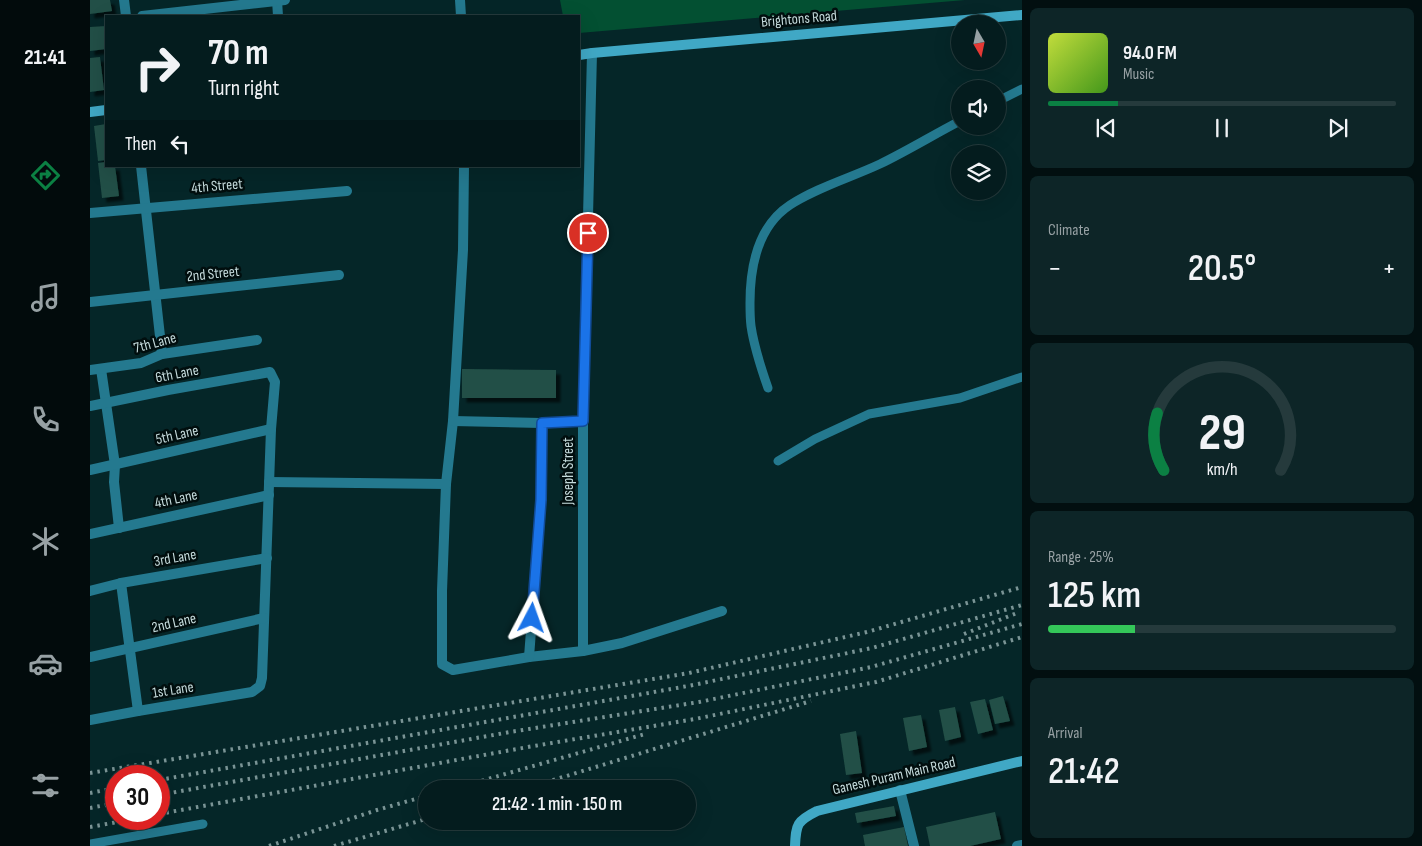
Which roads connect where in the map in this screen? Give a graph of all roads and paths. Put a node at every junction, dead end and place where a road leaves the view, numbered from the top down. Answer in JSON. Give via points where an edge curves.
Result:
{"nodes":[{"id":1,"x":124,"y":0,"type":"edge"},
{"id":2,"x":280,"y":0,"type":"edge"},
{"id":3,"x":460,"y":0,"type":"edge"},
{"id":4,"x":126,"y":15,"type":"edge"},
{"id":5,"x":151,"y":15,"type":"edge"},
{"id":6,"x":278,"y":15,"type":"edge"},
{"id":7,"x":461,"y":15,"type":"edge"},
{"id":8,"x":1022,"y":15,"type":"edge"},
{"id":9,"x":592,"y":52,"type":"junction"},
{"id":10,"x":580,"y":55,"type":"edge"},
{"id":11,"x":1022,"y":89,"type":"edge"},
{"id":12,"x":1006,"y":98,"type":"edge"},
{"id":13,"x":105,"y":110,"type":"edge"},
{"id":14,"x":90,"y":112,"type":"edge"},
{"id":15,"x":951,"y":126,"type":"edge"},
{"id":16,"x":141,"y":167,"type":"edge"},
{"id":17,"x":464,"y":167,"type":"edge"},
{"id":18,"x":347,"y":190,"type":"dead end"},
{"id":19,"x":146,"y":208,"type":"junction"},
{"id":20,"x":90,"y":213,"type":"edge"},
{"id":21,"x":339,"y":275,"type":"dead end"},
{"id":22,"x":156,"y":296,"type":"junction"},
{"id":23,"x":90,"y":302,"type":"edge"},
{"id":24,"x":257,"y":340,"type":"dead end"},
{"id":25,"x":162,"y":354,"type":"junction"},
{"id":26,"x":101,"y":369,"type":"junction"},
{"id":27,"x":90,"y":370,"type":"edge"},
{"id":28,"x":1022,"y":377,"type":"edge"},
{"id":29,"x":768,"y":388,"type":"dead end"},
{"id":30,"x":107,"y":404,"type":"junction"},
{"id":31,"x":90,"y":406,"type":"edge"},
{"id":32,"x":453,"y":421,"type":"junction"},
{"id":33,"x":583,"y":421,"type":"junction"},
{"id":34,"x":542,"y":423,"type":"junction"},
{"id":35,"x":271,"y":429,"type":"junction"},
{"id":36,"x":778,"y":461,"type":"dead end"},
{"id":37,"x":115,"y":465,"type":"junction"},
{"id":38,"x":90,"y":470,"type":"edge"},
{"id":39,"x":269,"y":482,"type":"junction"},
{"id":40,"x":446,"y":484,"type":"junction"},
{"id":41,"x":269,"y":495,"type":"junction"},
{"id":42,"x":119,"y":528,"type":"junction"},
{"id":43,"x":90,"y":534,"type":"edge"},
{"id":44,"x":267,"y":558,"type":"junction"},
{"id":45,"x":122,"y":583,"type":"junction"},
{"id":46,"x":90,"y":591,"type":"edge"},
{"id":47,"x":722,"y":611,"type":"dead end"},
{"id":48,"x":264,"y":618,"type":"junction"},
{"id":49,"x":131,"y":648,"type":"junction"},
{"id":50,"x":582,"y":651,"type":"junction"},
{"id":51,"x":90,"y":657,"type":"edge"},
{"id":52,"x":529,"y":657,"type":"junction"},
{"id":53,"x":138,"y":711,"type":"junction"},
{"id":54,"x":90,"y":720,"type":"edge"},
{"id":55,"x":1022,"y":761,"type":"edge"},
{"id":56,"x":900,"y":790,"type":"junction"},
{"id":57,"x":203,"y":824,"type":"dead end"},
{"id":58,"x":90,"y":844,"type":"edge"},
{"id":59,"x":1022,"y":845,"type":"edge"},
{"id":60,"x":795,"y":846,"type":"edge"},
{"id":61,"x":914,"y":846,"type":"edge"},
{"id":62,"x":1017,"y":846,"type":"edge"}],
"edges":[{"from":1,"to":4,"type":"street"},
{"from":2,"to":5,"type":"street"},
{"from":2,"to":6,"type":"street"},
{"from":3,"to":7,"type":"street"},
{"from":8,"to":9,"type":"street","name":"Brightons Road"},
{"from":9,"to":10,"type":"street","name":"Brightons Road"},
{"from":9,"to":33,"type":"street","name":"Joseph Street"},
{"from":11,"to":12,"type":"lane"},
{"from":13,"to":14,"type":"street"},
{"from":15,"to":29,"type":"lane","via":[[880,164],[790,205],[776,217],[763,236],[754,260],[750,294],[750,325]]},
{"from":16,"to":19,"type":"street"},
{"from":17,"to":32,"type":"street","via":[[463,250]]},
{"from":18,"to":19,"type":"street","name":"4th Street"},
{"from":19,"to":20,"type":"street","name":"4th Street"},
{"from":19,"to":22,"type":"street"},
{"from":21,"to":22,"type":"street","name":"2nd Street"},
{"from":22,"to":23,"type":"street","name":"2nd Street"},
{"from":22,"to":25,"type":"street"},
{"from":24,"to":25,"type":"street","name":"7th Lane"},
{"from":25,"to":26,"type":"street","name":"7th Lane","via":[[141,363]]},
{"from":26,"to":27,"type":"street","name":"7th Lane"},
{"from":26,"to":30,"type":"street"},
{"from":28,"to":36,"type":"lane","via":[[960,398],[870,414]]},
{"from":30,"to":31,"type":"street","name":"6th Lane"},
{"from":30,"to":35,"type":"street","name":"6th Lane","via":[[270,372],[274,382]]},
{"from":30,"to":37,"type":"street"},
{"from":32,"to":34,"type":"street"},
{"from":32,"to":40,"type":"street"},
{"from":33,"to":34,"type":"street"},
{"from":33,"to":50,"type":"street","name":"Joseph Street"},
{"from":34,"to":52,"type":"street","via":[[541,500]]},
{"from":35,"to":37,"type":"street","name":"5th Lane"},
{"from":35,"to":39,"type":"street"},
{"from":37,"to":38,"type":"street","name":"5th Lane"},
{"from":37,"to":42,"type":"street"},
{"from":39,"to":40,"type":"street"},
{"from":39,"to":41,"type":"street"},
{"from":40,"to":52,"type":"street","via":[[442,664],[453,670]]},
{"from":41,"to":42,"type":"street","name":"4th Lane"},
{"from":41,"to":44,"type":"street"},
{"from":42,"to":43,"type":"street","name":"4th Lane"},
{"from":44,"to":45,"type":"street","name":"3rd Lane"},
{"from":44,"to":48,"type":"street"},
{"from":45,"to":46,"type":"street","name":"3rd Lane"},
{"from":45,"to":49,"type":"street"},
{"from":47,"to":50,"type":"street","via":[[622,643]]},
{"from":48,"to":49,"type":"street","name":"2nd Lane"},
{"from":48,"to":53,"type":"street","name":"1st Lane","via":[[262,678],[260,686],[252,692]]},
{"from":49,"to":51,"type":"street","name":"2nd Lane"},
{"from":49,"to":53,"type":"street"},
{"from":50,"to":52,"type":"street"},
{"from":53,"to":54,"type":"street","name":"1st Lane"},
{"from":55,"to":56,"type":"street","name":"Ganesh Puram Main Road"},
{"from":56,"to":60,"type":"street","name":"Ganesh Puram Main Road","via":[[829,807],[805,817],[798,824]]},
{"from":56,"to":61,"type":"street"},
{"from":57,"to":58,"type":"lane"},
{"from":59,"to":62,"type":"street"}]}
